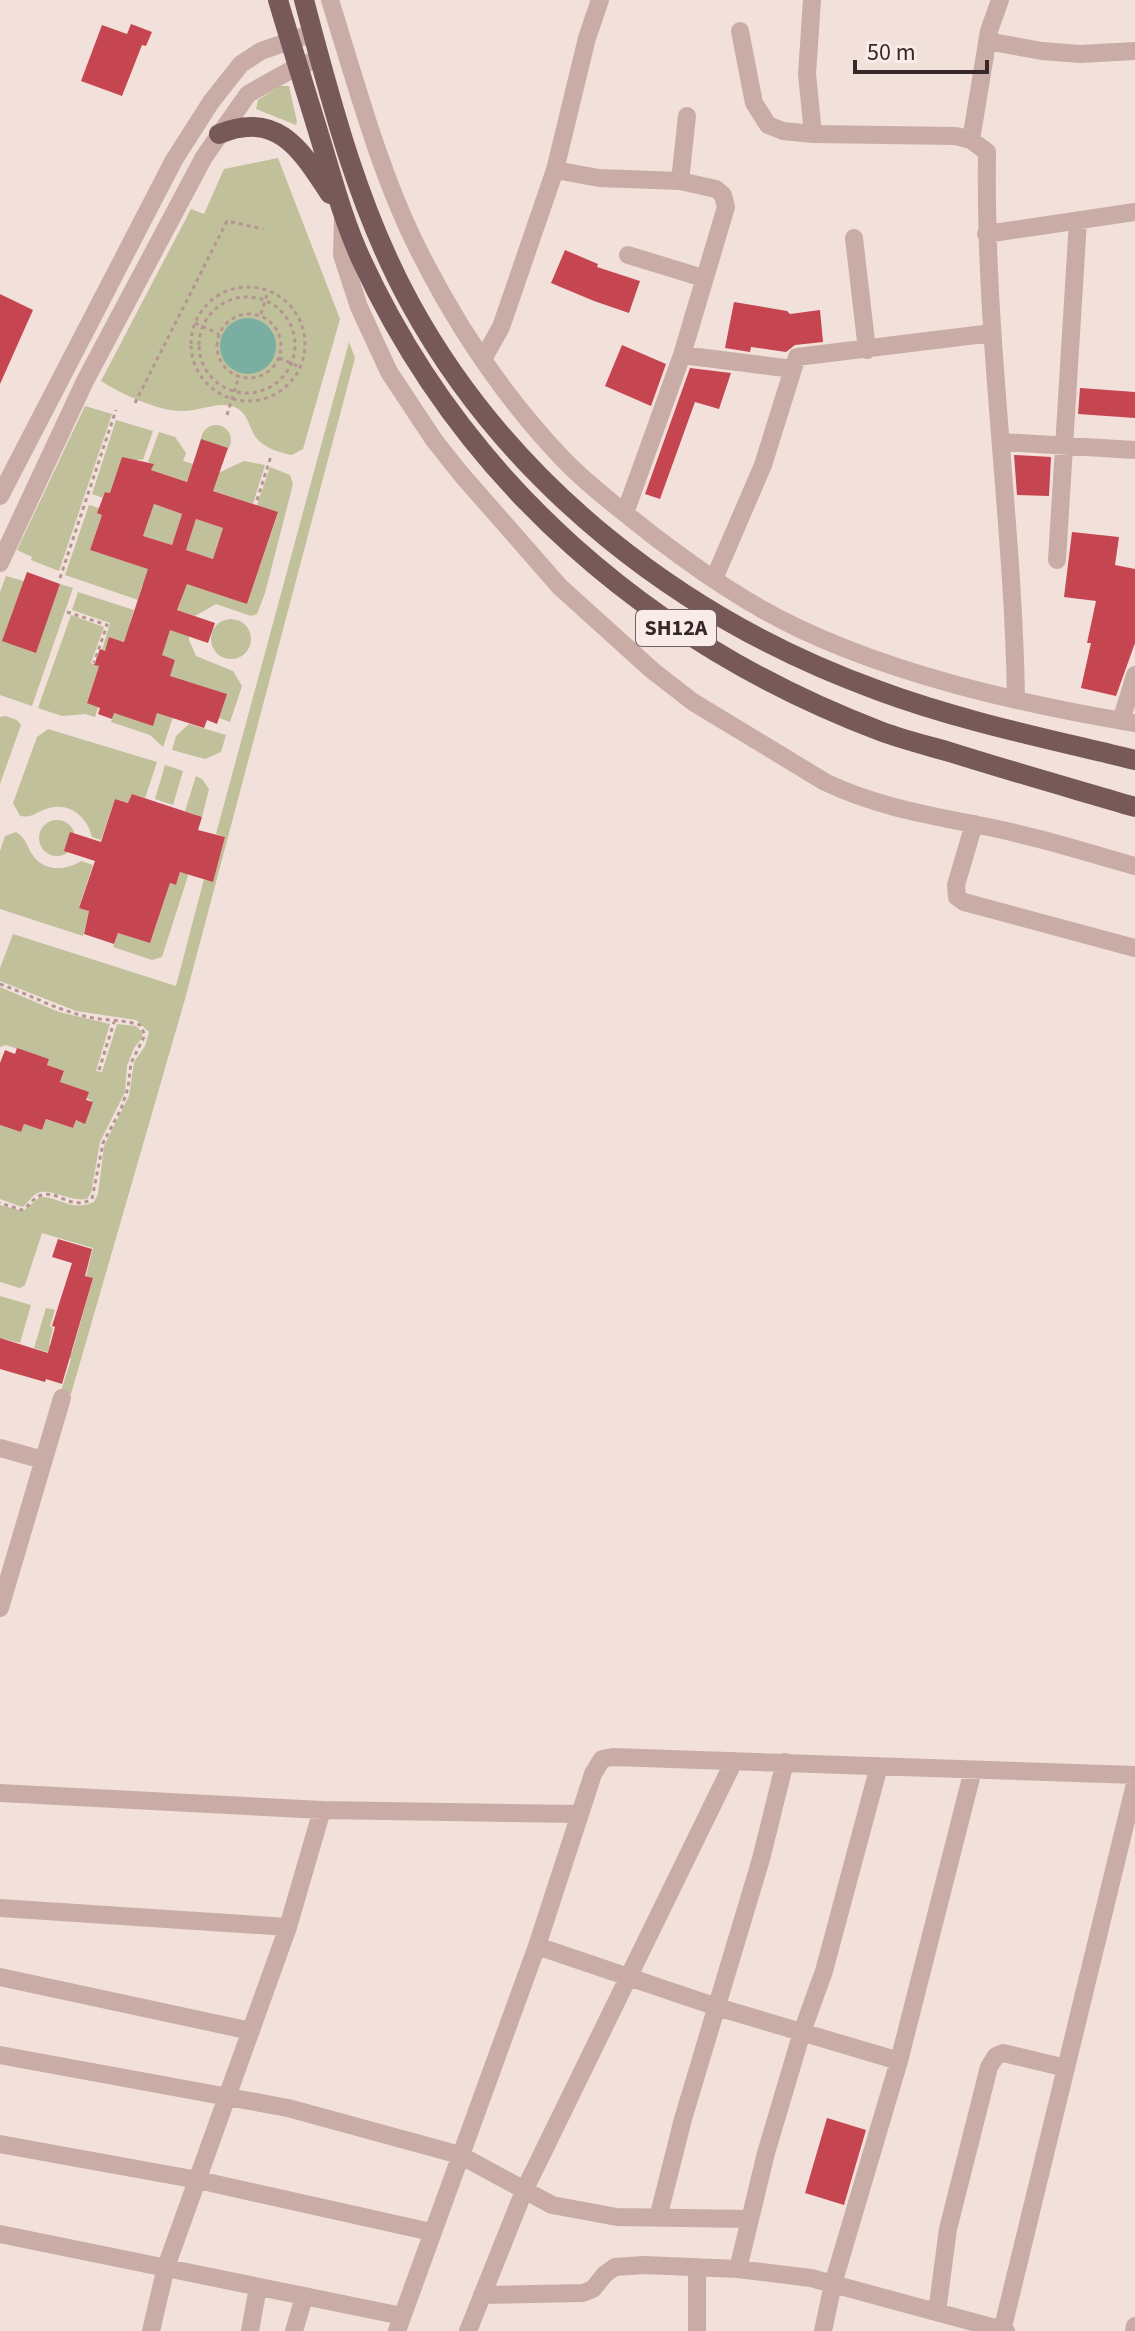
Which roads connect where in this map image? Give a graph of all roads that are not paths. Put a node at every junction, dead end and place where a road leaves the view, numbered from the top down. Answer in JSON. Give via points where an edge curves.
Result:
{"nodes":[{"id":1,"x":278,"y":0,"type":"edge"},
{"id":2,"x":304,"y":0,"type":"edge"},
{"id":3,"x":330,"y":0,"type":"edge"},
{"id":4,"x":600,"y":0,"type":"edge"},
{"id":5,"x":812,"y":0,"type":"edge"},
{"id":6,"x":1000,"y":0,"type":"edge"},
{"id":7,"x":740,"y":31,"type":"dead end"},
{"id":8,"x":341,"y":34,"type":"junction"},
{"id":9,"x":290,"y":40,"type":"junction"},
{"id":10,"x":987,"y":41,"type":"junction"},
{"id":11,"x":316,"y":45,"type":"junction"},
{"id":12,"x":1135,"y":51,"type":"edge"},
{"id":13,"x":298,"y":66,"type":"junction"},
{"id":14,"x":687,"y":116,"type":"dead end"},
{"id":15,"x":219,"y":134,"type":"junction"},
{"id":16,"x":813,"y":134,"type":"junction"},
{"id":17,"x":971,"y":140,"type":"junction"},
{"id":18,"x":174,"y":160,"type":"junction"},
{"id":19,"x":555,"y":170,"type":"junction"},
{"id":20,"x":196,"y":172,"type":"junction"},
{"id":21,"x":680,"y":181,"type":"junction"},
{"id":22,"x":1135,"y":212,"type":"edge"},
{"id":23,"x":343,"y":214,"type":"junction"},
{"id":24,"x":1078,"y":221,"type":"junction"},
{"id":25,"x":986,"y":234,"type":"junction"},
{"id":26,"x":854,"y":238,"type":"dead end"},
{"id":27,"x":628,"y":255,"type":"dead end"},
{"id":28,"x":703,"y":278,"type":"junction"},
{"id":29,"x":992,"y":333,"type":"junction"},
{"id":30,"x":867,"y":350,"type":"junction"},
{"id":31,"x":682,"y":355,"type":"junction"},
{"id":32,"x":483,"y":359,"type":"junction"},
{"id":33,"x":793,"y":369,"type":"junction"},
{"id":34,"x":62,"y":374,"type":"junction"},
{"id":35,"x":83,"y":385,"type":"junction"},
{"id":36,"x":1002,"y":442,"type":"junction"},
{"id":37,"x":1063,"y":445,"type":"junction"},
{"id":38,"x":1135,"y":450,"type":"edge"},
{"id":39,"x":0,"y":496,"type":"edge"},
{"id":40,"x":625,"y":513,"type":"junction"},
{"id":41,"x":1057,"y":560,"type":"dead end"},
{"id":42,"x":0,"y":563,"type":"edge"},
{"id":43,"x":714,"y":579,"type":"junction"},
{"id":44,"x":1135,"y":675,"type":"edge"},
{"id":45,"x":1016,"y":698,"type":"junction"},
{"id":46,"x":1128,"y":722,"type":"edge"},
{"id":47,"x":1135,"y":760,"type":"edge"},
{"id":48,"x":1135,"y":807,"type":"edge"},
{"id":49,"x":974,"y":824,"type":"junction"},
{"id":50,"x":1135,"y":866,"type":"edge"},
{"id":51,"x":1135,"y":948,"type":"edge"},
{"id":52,"x":62,"y":1398,"type":"dead end"},
{"id":53,"x":0,"y":1448,"type":"edge"},
{"id":54,"x":43,"y":1460,"type":"junction"},
{"id":55,"x":0,"y":1608,"type":"edge"},
{"id":56,"x":734,"y":1761,"type":"junction"},
{"id":57,"x":785,"y":1762,"type":"junction"},
{"id":58,"x":879,"y":1766,"type":"junction"},
{"id":59,"x":973,"y":1770,"type":"junction"},
{"id":60,"x":1135,"y":1775,"type":"edge"},
{"id":61,"x":1135,"y":1784,"type":"edge"},
{"id":62,"x":0,"y":1793,"type":"edge"},
{"id":63,"x":322,"y":1810,"type":"junction"},
{"id":64,"x":579,"y":1814,"type":"junction"},
{"id":65,"x":0,"y":1908,"type":"edge"},
{"id":66,"x":288,"y":1927,"type":"junction"},
{"id":67,"x":537,"y":1946,"type":"junction"},
{"id":68,"x":0,"y":1977,"type":"edge"},
{"id":69,"x":630,"y":1977,"type":"junction"},
{"id":70,"x":717,"y":2007,"type":"junction"},
{"id":71,"x":251,"y":2031,"type":"junction"},
{"id":72,"x":802,"y":2032,"type":"junction"},
{"id":73,"x":0,"y":2055,"type":"edge"},
{"id":74,"x":899,"y":2061,"type":"junction"},
{"id":75,"x":1066,"y":2068,"type":"junction"},
{"id":76,"x":228,"y":2097,"type":"junction"},
{"id":77,"x":0,"y":2144,"type":"edge"},
{"id":78,"x":460,"y":2155,"type":"junction"},
{"id":79,"x":198,"y":2180,"type":"junction"},
{"id":80,"x":524,"y":2191,"type":"junction"},
{"id":81,"x":658,"y":2218,"type":"junction"},
{"id":82,"x":750,"y":2219,"type":"junction"},
{"id":83,"x":431,"y":2232,"type":"junction"},
{"id":84,"x":0,"y":2234,"type":"edge"},
{"id":85,"x":166,"y":2267,"type":"junction"},
{"id":86,"x":697,"y":2267,"type":"junction"},
{"id":87,"x":738,"y":2269,"type":"junction"},
{"id":88,"x":833,"y":2284,"type":"junction"},
{"id":89,"x":258,"y":2287,"type":"junction"},
{"id":90,"x":482,"y":2295,"type":"junction"},
{"id":91,"x":304,"y":2297,"type":"junction"},
{"id":92,"x":937,"y":2312,"type":"junction"},
{"id":93,"x":400,"y":2324,"type":"edge"},
{"id":94,"x":151,"y":2331,"type":"edge"},
{"id":95,"x":250,"y":2331,"type":"edge"},
{"id":96,"x":294,"y":2331,"type":"edge"},
{"id":97,"x":468,"y":2331,"type":"edge"},
{"id":98,"x":697,"y":2331,"type":"edge"},
{"id":99,"x":823,"y":2331,"type":"edge"},
{"id":100,"x":1003,"y":2331,"type":"edge"}],
"edges":[{"from":1,"to":9,"type":"main road","number":"SH12A"},
{"from":2,"to":11,"type":"main road","number":"SH12A"},
{"from":3,"to":8,"type":"street"},
{"from":4,"to":19,"type":"street"},
{"from":5,"to":16,"type":"street","via":[[807,74]]},
{"from":6,"to":10,"type":"street"},
{"from":7,"to":16,"type":"street","via":[[759,115],[783,131]]},
{"from":8,"to":11,"type":"street"},
{"from":8,"to":32,"type":"street","via":[[415,243]]},
{"from":9,"to":11,"type":"street"},
{"from":9,"to":13,"type":"main road","number":"SH12A"},
{"from":9,"to":18,"type":"street","via":[[261,51],[234,72]]},
{"from":10,"to":12,"type":"street","via":[[1080,54]]},
{"from":10,"to":17,"type":"street"},
{"from":11,"to":13,"type":"street"},
{"from":11,"to":47,"type":"main road","number":"SH12A","via":[[369,214],[410,304],[490,419],[608,540],[732,625],[843,677],[971,719]]},
{"from":13,"to":15,"type":"street","via":[[248,94]]},
{"from":13,"to":23,"type":"main road","number":"SH12A"},
{"from":14,"to":21,"type":"street"},
{"from":15,"to":20,"type":"street"},
{"from":15,"to":23,"type":"main road","via":[[252,127],[285,137],[302,152]]},
{"from":16,"to":17,"type":"street"},
{"from":17,"to":25,"type":"street","via":[[987,152]]},
{"from":18,"to":20,"type":"street"},
{"from":18,"to":34,"type":"street"},
{"from":19,"to":21,"type":"street","via":[[599,178]]},
{"from":19,"to":32,"type":"street","via":[[501,327]]},
{"from":20,"to":35,"type":"street"},
{"from":21,"to":28,"type":"street","via":[[716,189],[726,207]]},
{"from":22,"to":24,"type":"street"},
{"from":23,"to":48,"type":"main road","number":"SH12A","via":[[384,306],[455,419],[495,469],[569,544],[655,613],[784,690],[883,732]]},
{"from":23,"to":49,"type":"street","via":[[342,255],[389,372],[434,440],[560,587],[674,688],[825,782],[875,803]]},
{"from":24,"to":25,"type":"street"},
{"from":24,"to":37,"type":"street"},
{"from":25,"to":29,"type":"street"},
{"from":26,"to":30,"type":"street"},
{"from":27,"to":28,"type":"street"},
{"from":28,"to":31,"type":"street"},
{"from":29,"to":30,"type":"street"},
{"from":29,"to":36,"type":"street"},
{"from":30,"to":33,"type":"street","via":[[797,357]]},
{"from":31,"to":33,"type":"street"},
{"from":31,"to":40,"type":"street"},
{"from":32,"to":40,"type":"street","via":[[565,461]]},
{"from":33,"to":43,"type":"street","via":[[763,465]]},
{"from":34,"to":35,"type":"street"},
{"from":34,"to":39,"type":"street"},
{"from":35,"to":42,"type":"street"},
{"from":36,"to":37,"type":"street"},
{"from":36,"to":45,"type":"street"},
{"from":37,"to":38,"type":"street"},
{"from":37,"to":41,"type":"street"},
{"from":40,"to":43,"type":"street"},
{"from":43,"to":45,"type":"street","via":[[825,639],[945,681]]},
{"from":44,"to":46,"type":"street"},
{"from":45,"to":46,"type":"street"},
{"from":49,"to":50,"type":"street"},
{"from":49,"to":51,"type":"street","via":[[957,897]]},
{"from":52,"to":54,"type":"street"},
{"from":53,"to":54,"type":"street"},
{"from":54,"to":55,"type":"street"},
{"from":56,"to":57,"type":"street"},
{"from":56,"to":64,"type":"street","via":[[602,1759]]},
{"from":56,"to":69,"type":"street"},
{"from":57,"to":58,"type":"street"},
{"from":57,"to":70,"type":"street"},
{"from":58,"to":59,"type":"street"},
{"from":58,"to":72,"type":"street","via":[[824,1971]]},
{"from":59,"to":60,"type":"street"},
{"from":59,"to":74,"type":"street"},
{"from":61,"to":75,"type":"street"},
{"from":62,"to":63,"type":"street"},
{"from":63,"to":64,"type":"street"},
{"from":63,"to":66,"type":"street"},
{"from":64,"to":67,"type":"street"},
{"from":65,"to":66,"type":"street"},
{"from":66,"to":71,"type":"street"},
{"from":67,"to":69,"type":"street"},
{"from":67,"to":78,"type":"street"},
{"from":68,"to":71,"type":"street"},
{"from":69,"to":70,"type":"street"},
{"from":69,"to":80,"type":"street"},
{"from":70,"to":72,"type":"street"},
{"from":70,"to":81,"type":"street"},
{"from":71,"to":76,"type":"street"},
{"from":72,"to":74,"type":"street"},
{"from":72,"to":82,"type":"street"},
{"from":73,"to":76,"type":"street"},
{"from":74,"to":88,"type":"street"},
{"from":75,"to":92,"type":"street","via":[[1003,2053],[989,2067],[948,2229]]},
{"from":75,"to":100,"type":"street"},
{"from":76,"to":78,"type":"street"},
{"from":76,"to":79,"type":"street"},
{"from":77,"to":79,"type":"street"},
{"from":78,"to":80,"type":"street"},
{"from":78,"to":83,"type":"street"},
{"from":79,"to":83,"type":"street"},
{"from":79,"to":85,"type":"street"},
{"from":80,"to":81,"type":"street","via":[[552,2205]]},
{"from":80,"to":90,"type":"street"},
{"from":81,"to":82,"type":"street"},
{"from":82,"to":87,"type":"street"},
{"from":83,"to":93,"type":"street"},
{"from":84,"to":85,"type":"street"},
{"from":85,"to":89,"type":"street"},
{"from":85,"to":94,"type":"street"},
{"from":86,"to":87,"type":"street"},
{"from":86,"to":90,"type":"street","via":[[615,2267],[583,2293]]},
{"from":86,"to":98,"type":"street"},
{"from":87,"to":88,"type":"street"},
{"from":88,"to":92,"type":"street"},
{"from":88,"to":99,"type":"street"},
{"from":89,"to":91,"type":"street"},
{"from":89,"to":95,"type":"street"},
{"from":90,"to":97,"type":"street"},
{"from":91,"to":93,"type":"street"},
{"from":91,"to":96,"type":"street"},
{"from":92,"to":100,"type":"street"}]}
